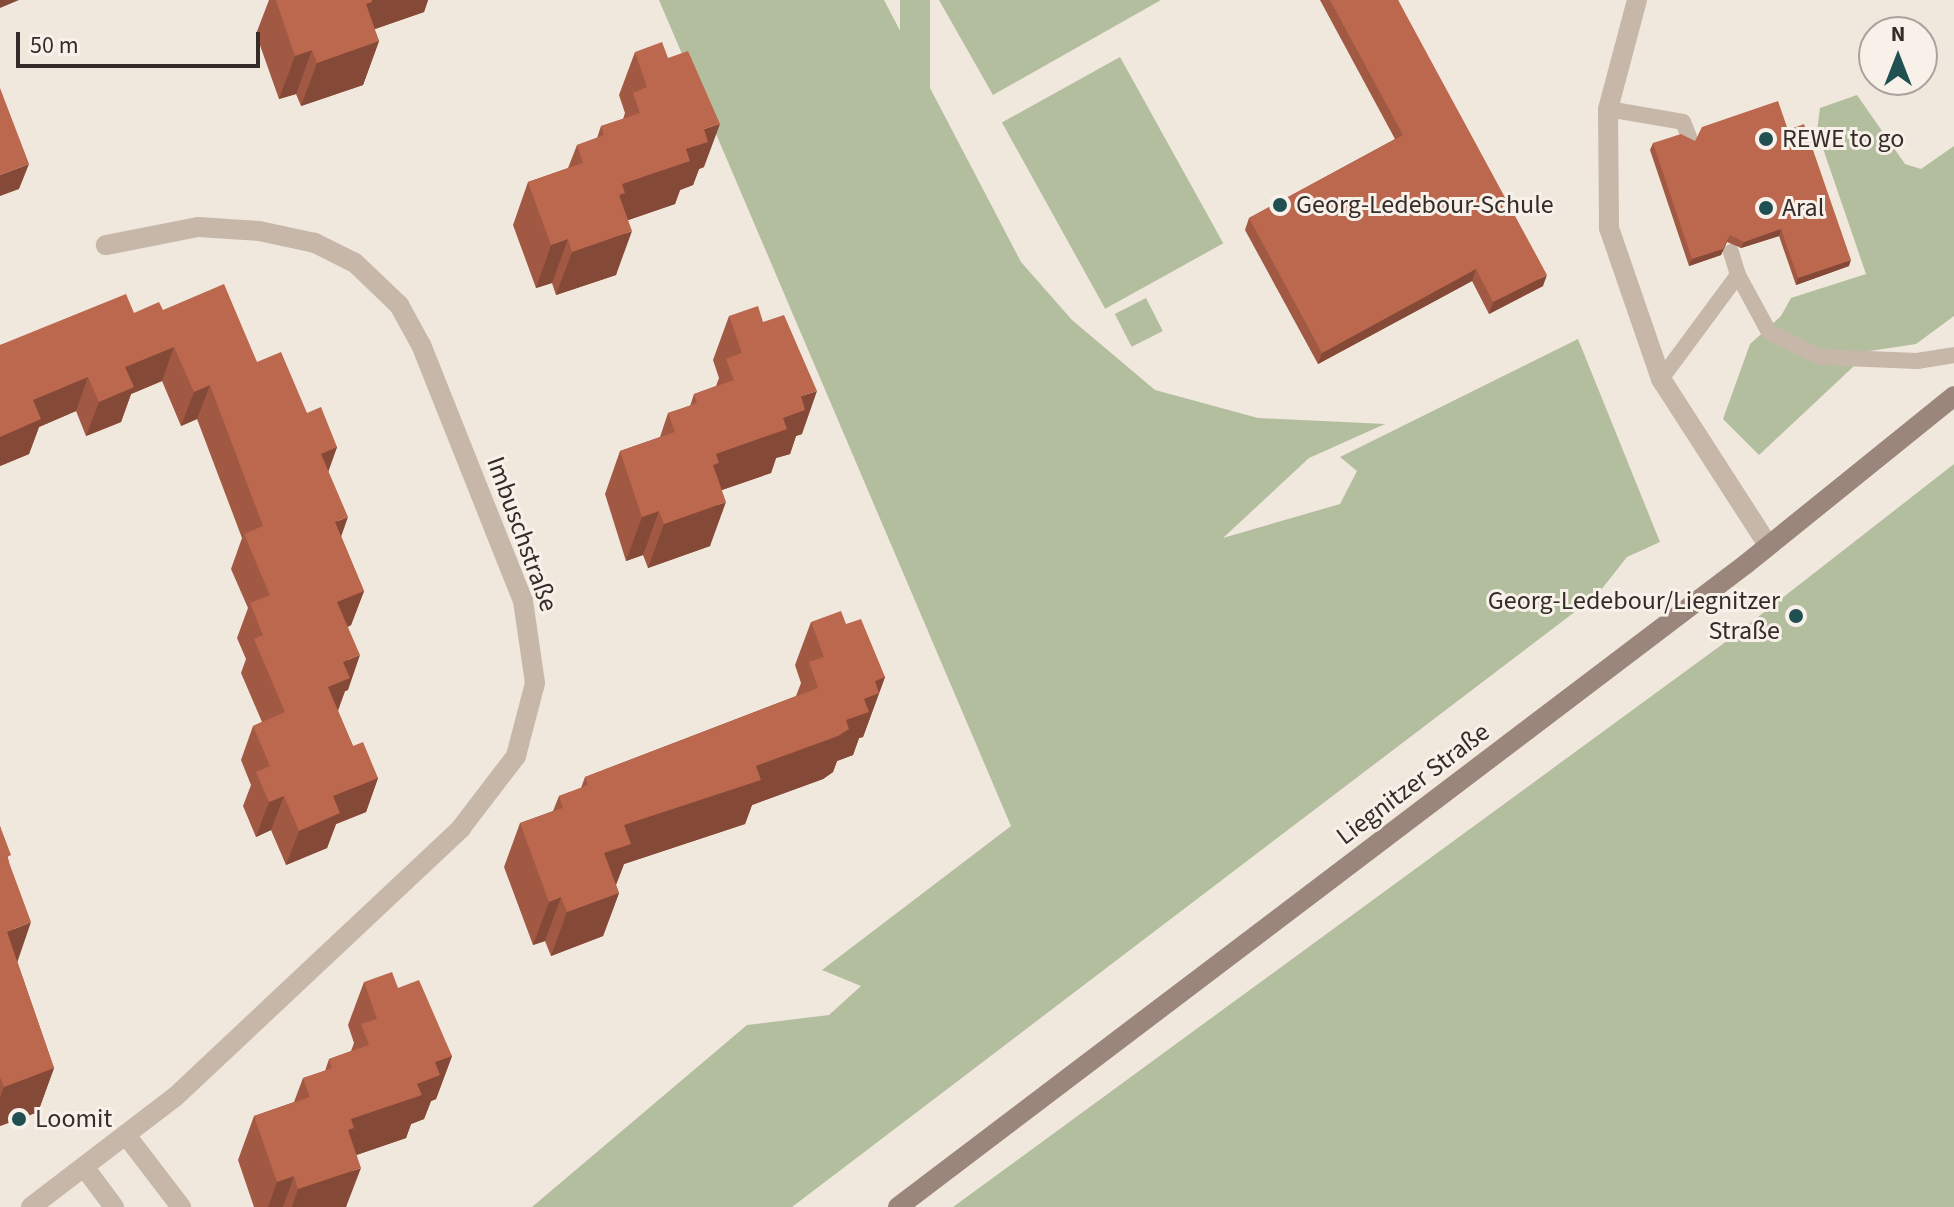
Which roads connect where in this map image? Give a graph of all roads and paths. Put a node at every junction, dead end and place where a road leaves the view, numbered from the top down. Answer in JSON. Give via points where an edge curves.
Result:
{"nodes":[{"id":1,"x":1637,"y":0,"type":"edge"},
{"id":2,"x":1608,"y":109,"type":"junction"},
{"id":3,"x":1689,"y":137,"type":"edge"},
{"id":4,"x":106,"y":245,"type":"dead end"},
{"id":5,"x":1731,"y":252,"type":"dead end"},
{"id":6,"x":1738,"y":275,"type":"junction"},
{"id":7,"x":1954,"y":355,"type":"edge"},
{"id":8,"x":1661,"y":379,"type":"junction"},
{"id":9,"x":1954,"y":396,"type":"edge"},
{"id":10,"x":1768,"y":545,"type":"junction"},
{"id":11,"x":126,"y":1135,"type":"junction"},
{"id":12,"x":85,"y":1168,"type":"junction"},
{"id":13,"x":31,"y":1207,"type":"edge"},
{"id":14,"x":114,"y":1207,"type":"edge"},
{"id":15,"x":181,"y":1207,"type":"edge"},
{"id":16,"x":898,"y":1207,"type":"edge"}],
"edges":[{"from":1,"to":2,"type":"street"},
{"from":2,"to":3,"type":"lane","via":[[1683,122]]},
{"from":2,"to":8,"type":"street","via":[[1609,228]]},
{"from":4,"to":11,"type":"street","name":"Imbuschstraße","via":[[198,227],[315,243],[355,263],[399,305],[421,345],[523,601],[535,683],[516,756],[461,828],[175,1097]]},
{"from":5,"to":6,"type":"lane"},
{"from":6,"to":7,"type":"lane","via":[[1769,332],[1820,357],[1917,361]]},
{"from":6,"to":8,"type":"lane"},
{"from":8,"to":10,"type":"street"},
{"from":9,"to":10,"type":"main road","name":"Liegnitzer Straße"},
{"from":10,"to":16,"type":"main road","name":"Liegnitzer Straße"},
{"from":11,"to":12,"type":"street","name":"Imbuschstraße"},
{"from":11,"to":15,"type":"street"},
{"from":12,"to":13,"type":"street","name":"Imbuschstraße"},
{"from":12,"to":14,"type":"street"}]}
